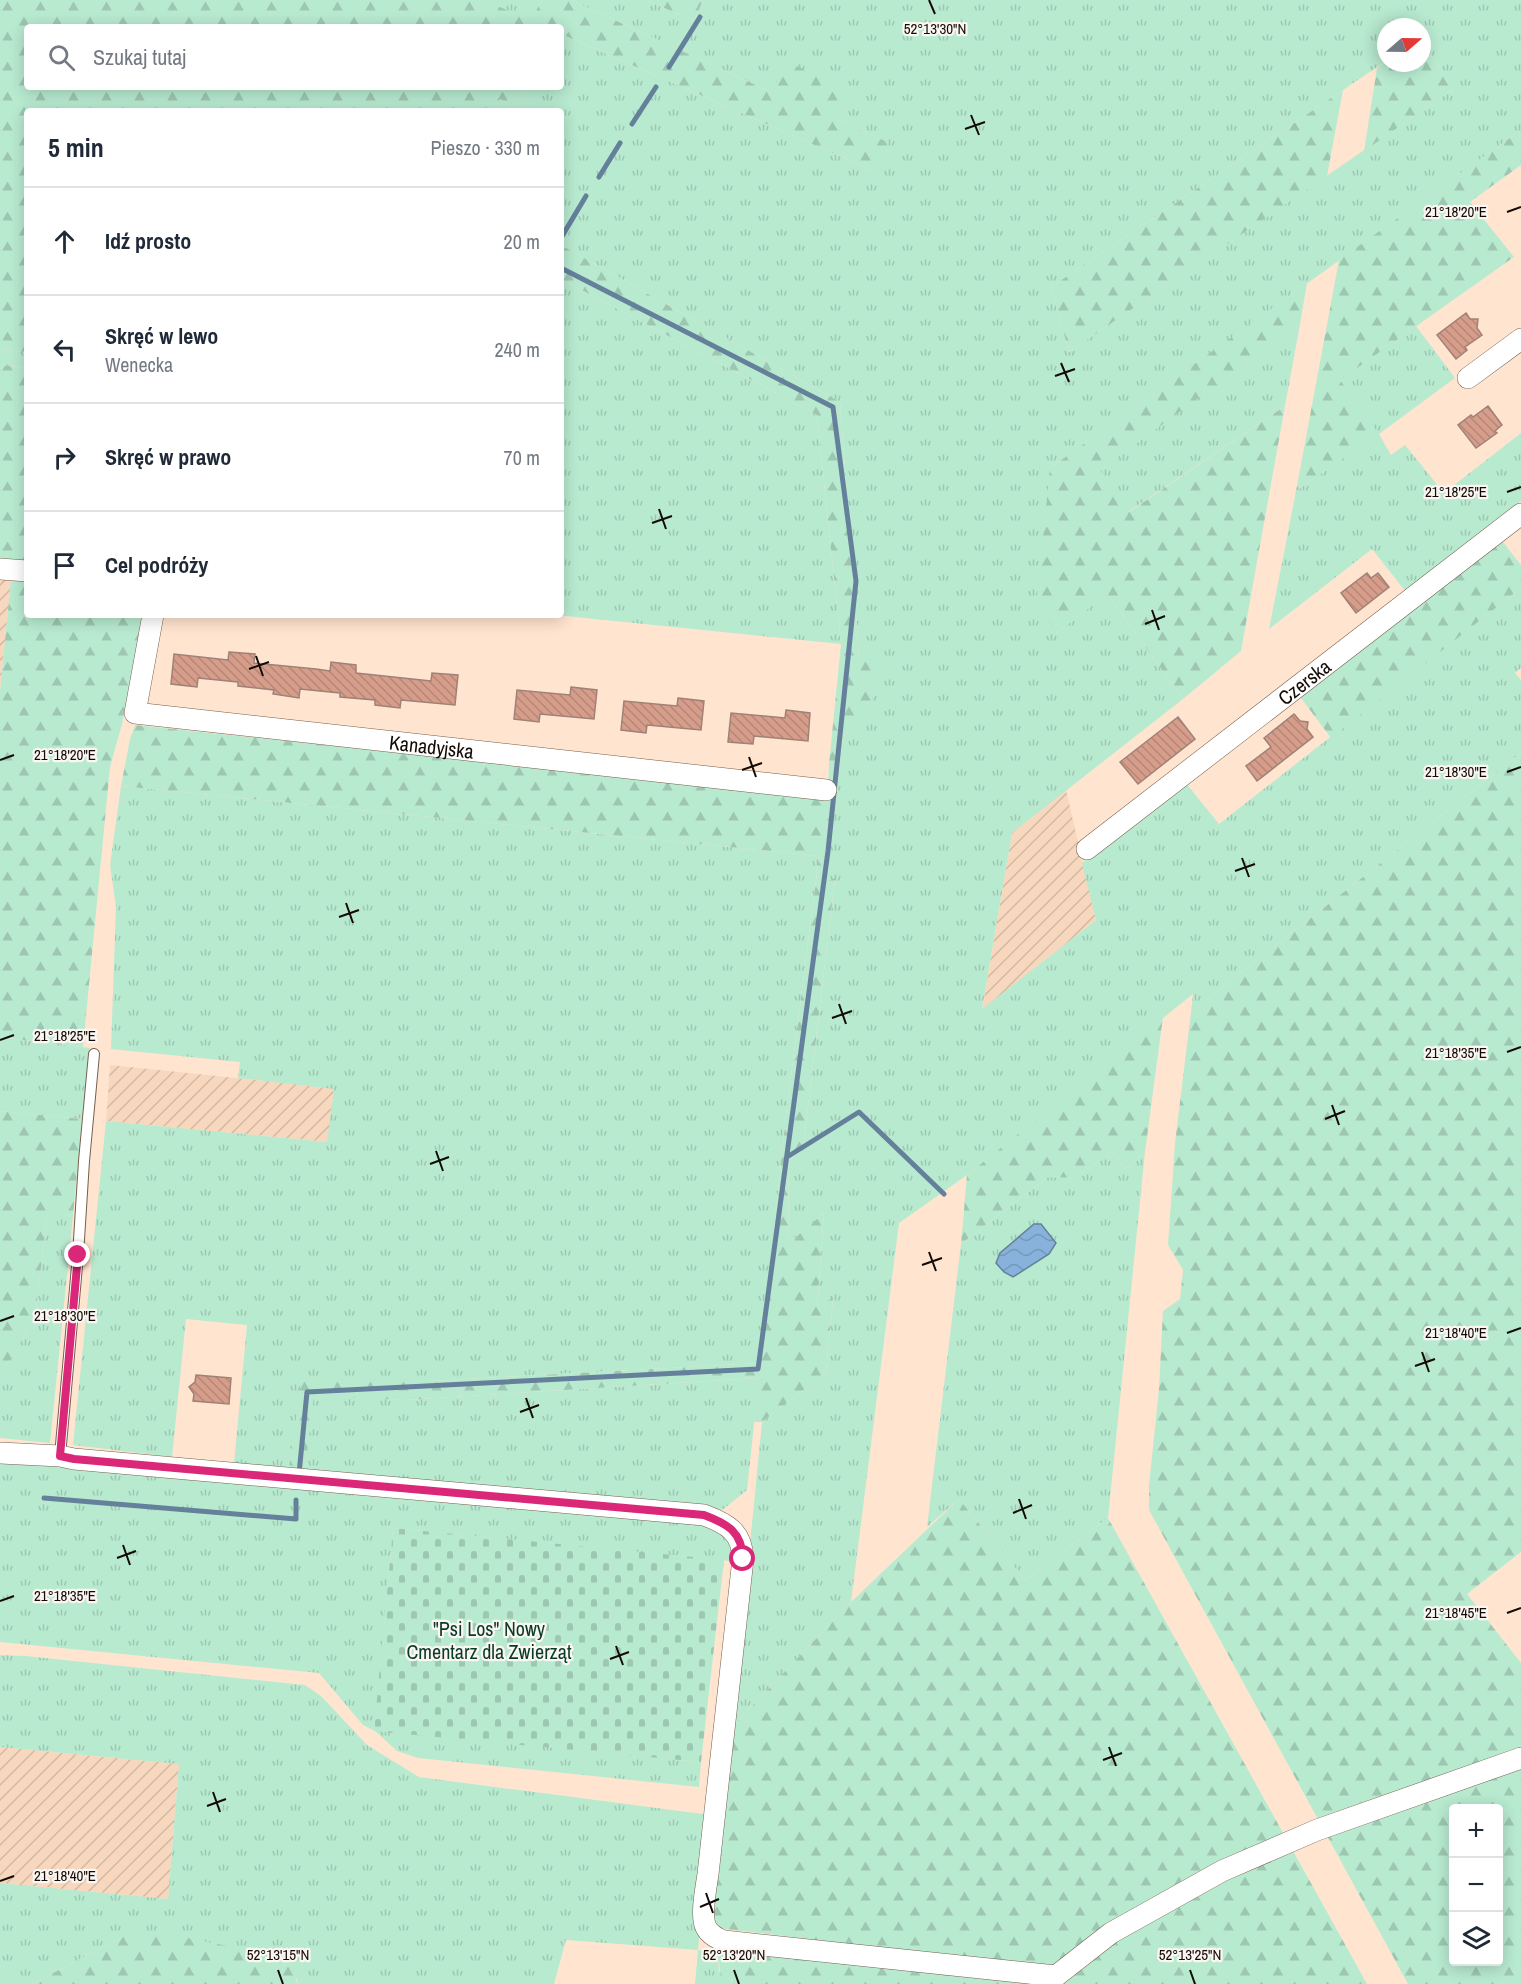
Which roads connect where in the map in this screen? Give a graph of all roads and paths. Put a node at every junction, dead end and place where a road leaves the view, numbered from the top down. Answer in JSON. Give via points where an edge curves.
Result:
{"nodes":[{"id":1,"x":1521,"y":339,"type":"edge"},
{"id":2,"x":1468,"y":378,"type":"dead end"},
{"id":3,"x":1521,"y":514,"type":"edge"},
{"id":4,"x":0,"y":569,"type":"edge"},
{"id":5,"x":24,"y":571,"type":"edge"},
{"id":6,"x":152,"y":618,"type":"edge"},
{"id":7,"x":826,"y":790,"type":"dead end"},
{"id":8,"x":1087,"y":849,"type":"dead end"},
{"id":9,"x":94,"y":1054,"type":"dead end"},
{"id":10,"x":0,"y":1453,"type":"edge"},
{"id":11,"x":60,"y":1456,"type":"junction"},
{"id":12,"x":1521,"y":1758,"type":"edge"},
{"id":13,"x":1053,"y":1980,"type":"edge"}],
"edges":[{"from":1,"to":2,"type":"street"},
{"from":3,"to":8,"type":"street","name":"Czerska"},
{"from":4,"to":5,"type":"street"},
{"from":6,"to":7,"type":"street","name":"Kanadyjska","via":[[135,713]]},
{"from":9,"to":11,"type":"lane"},
{"from":10,"to":11,"type":"street"},
{"from":11,"to":13,"type":"street","via":[[704,1515],[720,1521],[740,1541],[743,1559],[704,1906],[705,1926],[724,1941]]},
{"from":12,"to":13,"type":"street","via":[[1317,1830],[1222,1871],[1111,1933]]}]}
